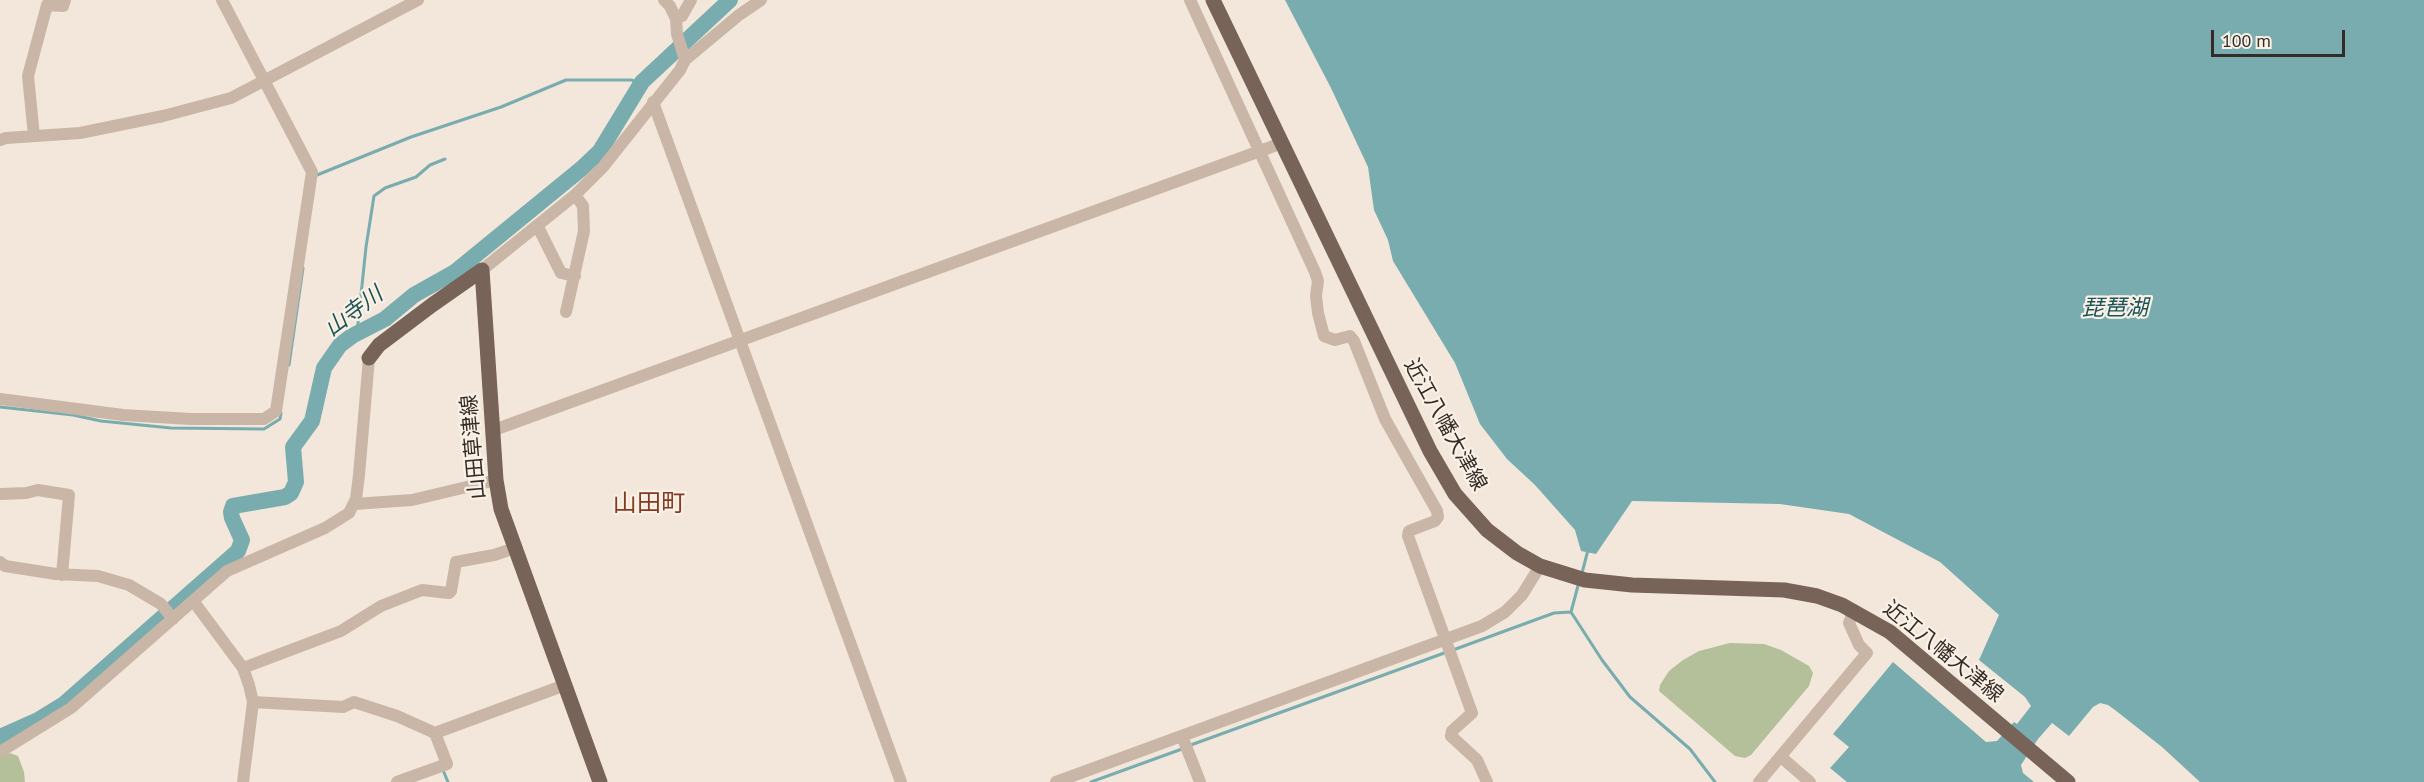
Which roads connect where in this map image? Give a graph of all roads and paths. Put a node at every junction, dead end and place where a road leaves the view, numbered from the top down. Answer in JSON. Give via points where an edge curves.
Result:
{"nodes":[{"id":1,"x":65,"y":0,"type":"edge"},
{"id":2,"x":222,"y":0,"type":"edge"},
{"id":3,"x":418,"y":0,"type":"edge"},
{"id":4,"x":664,"y":0,"type":"edge"},
{"id":5,"x":691,"y":0,"type":"edge"},
{"id":6,"x":761,"y":0,"type":"edge"},
{"id":7,"x":1190,"y":0,"type":"edge"},
{"id":8,"x":1213,"y":0,"type":"edge"},
{"id":9,"x":676,"y":19,"type":"junction"},
{"id":10,"x":684,"y":57,"type":"junction"},
{"id":11,"x":264,"y":81,"type":"junction"},
{"id":12,"x":653,"y":102,"type":"junction"},
{"id":13,"x":34,"y":136,"type":"junction"},
{"id":14,"x":0,"y":140,"type":"edge"},
{"id":15,"x":1281,"y":143,"type":"junction"},
{"id":16,"x":1259,"y":151,"type":"junction"},
{"id":17,"x":575,"y":195,"type":"junction"},
{"id":18,"x":538,"y":227,"type":"junction"},
{"id":19,"x":482,"y":270,"type":"junction"},
{"id":20,"x":575,"y":276,"type":"junction"},
{"id":21,"x":566,"y":312,"type":"dead end"},
{"id":22,"x":740,"y":340,"type":"junction"},
{"id":23,"x":369,"y":358,"type":"joint"},
{"id":24,"x":0,"y":399,"type":"edge"},
{"id":25,"x":494,"y":430,"type":"junction"},
{"id":26,"x":496,"y":480,"type":"junction"},
{"id":27,"x":0,"y":494,"type":"edge"},
{"id":28,"x":354,"y":504,"type":"junction"},
{"id":29,"x":515,"y":548,"type":"junction"},
{"id":30,"x":0,"y":562,"type":"edge"},
{"id":31,"x":1540,"y":566,"type":"junction"},
{"id":32,"x":62,"y":575,"type":"junction"},
{"id":33,"x":194,"y":602,"type":"junction"},
{"id":34,"x":1854,"y":610,"type":"junction"},
{"id":35,"x":173,"y":619,"type":"junction"},
{"id":36,"x":1449,"y":648,"type":"junction"},
{"id":37,"x":243,"y":668,"type":"junction"},
{"id":38,"x":565,"y":685,"type":"junction"},
{"id":39,"x":253,"y":702,"type":"junction"},
{"id":40,"x":435,"y":733,"type":"junction"},
{"id":41,"x":1185,"y":744,"type":"junction"},
{"id":42,"x":0,"y":752,"type":"edge"},
{"id":43,"x":1781,"y":757,"type":"junction"},
{"id":44,"x":243,"y":782,"type":"edge"},
{"id":45,"x":397,"y":782,"type":"edge"},
{"id":46,"x":600,"y":782,"type":"edge"},
{"id":47,"x":901,"y":782,"type":"edge"},
{"id":48,"x":1056,"y":782,"type":"edge"},
{"id":49,"x":1200,"y":782,"type":"edge"},
{"id":50,"x":1487,"y":782,"type":"edge"},
{"id":51,"x":1759,"y":782,"type":"edge"},
{"id":52,"x":1810,"y":782,"type":"edge"},
{"id":53,"x":2068,"y":782,"type":"edge"}],
"edges":[{"from":1,"to":13,"type":"street","via":[[63,6],[47,5],[28,76]]},
{"from":2,"to":11,"type":"street"},
{"from":3,"to":11,"type":"street"},
{"from":4,"to":9,"type":"street"},
{"from":5,"to":9,"type":"street"},
{"from":6,"to":10,"type":"street"},
{"from":7,"to":16,"type":"street"},
{"from":8,"to":15,"type":"main road","name":"近江八幡大津線"},
{"from":9,"to":10,"type":"street"},
{"from":10,"to":12,"type":"street","via":[[680,70]]},
{"from":11,"to":13,"type":"street","via":[[231,98],[163,116],[80,133]]},
{"from":11,"to":24,"type":"street","via":[[312,172],[280,397],[273,415],[255,420],[123,415]]},
{"from":12,"to":17,"type":"street","via":[[603,167]]},
{"from":12,"to":22,"type":"street"},
{"from":13,"to":14,"type":"street"},
{"from":15,"to":16,"type":"street"},
{"from":15,"to":31,"type":"main road","name":"近江八幡大津線","via":[[1413,418],[1455,494],[1476,520]]},
{"from":16,"to":22,"type":"street"},
{"from":16,"to":36,"type":"street","via":[[1315,272],[1324,336],[1335,340],[1350,336],[1354,341],[1385,419],[1437,511],[1435,521],[1409,531],[1408,536]]},
{"from":17,"to":18,"type":"street"},
{"from":17,"to":20,"type":"street","via":[[583,206],[584,231]]},
{"from":18,"to":19,"type":"street"},
{"from":18,"to":20,"type":"street","via":[[561,273]]},
{"from":19,"to":23,"type":"main road","via":[[379,345]]},
{"from":19,"to":25,"type":"main road","name":"山田草津線"},
{"from":20,"to":21,"type":"street"},
{"from":22,"to":25,"type":"street"},
{"from":22,"to":47,"type":"street"},
{"from":23,"to":28,"type":"street"},
{"from":25,"to":26,"type":"main road","name":"山田草津線"},
{"from":26,"to":28,"type":"street","via":[[412,500]]},
{"from":26,"to":29,"type":"main road","name":"山田草津線"},
{"from":27,"to":32,"type":"street","via":[[38,490],[69,495]]},
{"from":28,"to":33,"type":"street","via":[[344,517],[325,528],[227,571]]},
{"from":29,"to":37,"type":"street","via":[[456,561],[449,593],[422,590],[381,606],[341,631]]},
{"from":29,"to":38,"type":"main road","name":"山田草津線"},
{"from":30,"to":32,"type":"street"},
{"from":31,"to":34,"type":"main road","name":"近江八幡大津線","via":[[1580,578],[1632,585],[1784,590],[1816,596]]},
{"from":31,"to":36,"type":"street","via":[[1530,585],[1505,612]]},
{"from":32,"to":35,"type":"street","via":[[98,576],[129,585],[161,604]]},
{"from":33,"to":35,"type":"street"},
{"from":33,"to":37,"type":"street"},
{"from":34,"to":43,"type":"street","via":[[1849,623],[1867,653]]},
{"from":34,"to":53,"type":"main road","name":"近江八幡大津線","via":[[1890,632]]},
{"from":35,"to":42,"type":"street","via":[[71,708]]},
{"from":36,"to":41,"type":"street"},
{"from":36,"to":50,"type":"street","via":[[1472,713],[1451,735],[1477,760]]},
{"from":37,"to":39,"type":"street"},
{"from":38,"to":40,"type":"street"},
{"from":38,"to":46,"type":"main road","name":"山田草津線"},
{"from":39,"to":40,"type":"street","via":[[343,707],[354,702]]},
{"from":39,"to":44,"type":"street"},
{"from":40,"to":45,"type":"street","via":[[447,764]]},
{"from":41,"to":48,"type":"street"},
{"from":41,"to":49,"type":"street"},
{"from":43,"to":51,"type":"street"},
{"from":43,"to":52,"type":"street"}]}
